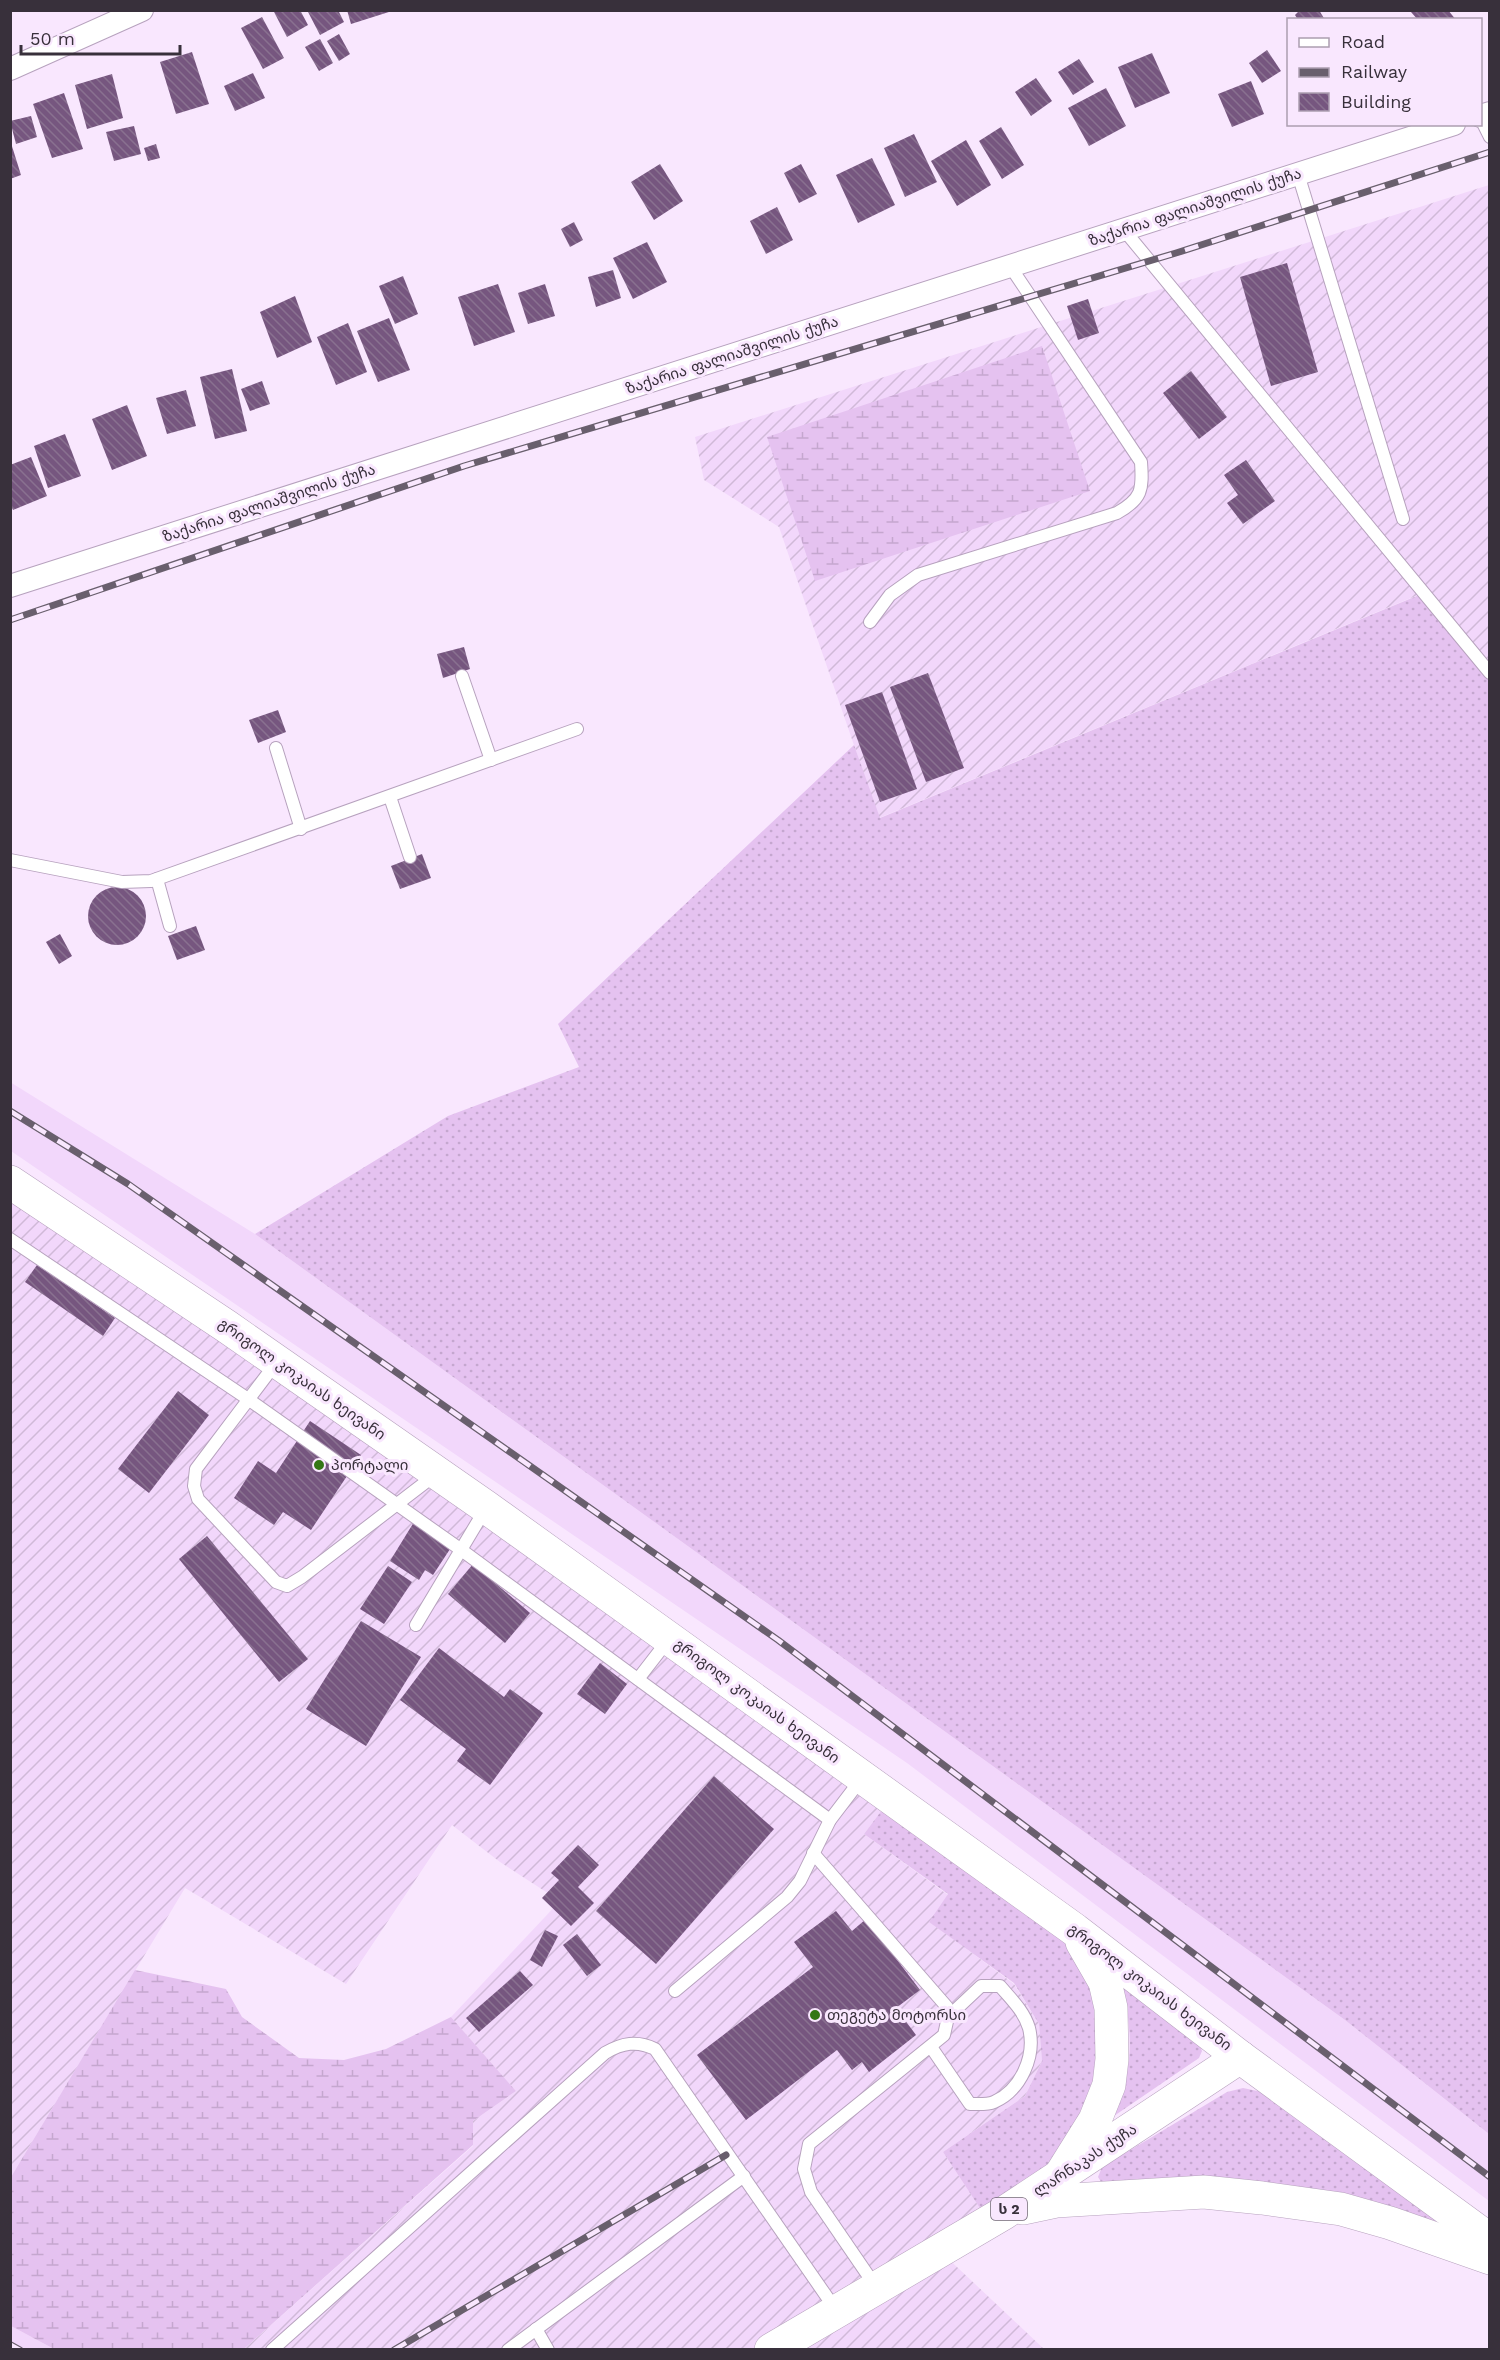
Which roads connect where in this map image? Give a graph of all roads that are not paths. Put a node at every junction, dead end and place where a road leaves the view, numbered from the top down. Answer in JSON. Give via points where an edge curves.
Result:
{"nodes":[{"id":1,"x":142,"y":10,"type":"edge"},
{"id":2,"x":10,"y":69,"type":"edge"},
{"id":3,"x":1482,"y":121,"type":"edge"},
{"id":4,"x":1448,"y":126,"type":"edge"},
{"id":5,"x":1490,"y":137,"type":"edge"},
{"id":6,"x":1298,"y":174,"type":"junction"},
{"id":7,"x":1124,"y":230,"type":"junction"},
{"id":8,"x":1010,"y":266,"type":"junction"},
{"id":9,"x":1402,"y":519,"type":"dead end"},
{"id":10,"x":10,"y":586,"type":"edge"},
{"id":11,"x":870,"y":622,"type":"dead end"},
{"id":12,"x":1490,"y":673,"type":"edge"},
{"id":13,"x":462,"y":676,"type":"dead end"},
{"id":14,"x":578,"y":729,"type":"dead end"},
{"id":15,"x":276,"y":748,"type":"dead end"},
{"id":16,"x":491,"y":760,"type":"junction"},
{"id":17,"x":390,"y":796,"type":"junction"},
{"id":18,"x":301,"y":829,"type":"junction"},
{"id":19,"x":410,"y":857,"type":"dead end"},
{"id":20,"x":10,"y":860,"type":"edge"},
{"id":21,"x":157,"y":879,"type":"junction"},
{"id":22,"x":170,"y":926,"type":"dead end"},
{"id":23,"x":10,"y":1182,"type":"edge"},
{"id":24,"x":10,"y":1239,"type":"edge"},
{"id":25,"x":277,"y":1362,"type":"junction"},
{"id":26,"x":248,"y":1399,"type":"junction"},
{"id":27,"x":437,"y":1473,"type":"junction"},
{"id":28,"x":396,"y":1505,"type":"junction"},
{"id":29,"x":486,"y":1507,"type":"junction"},
{"id":30,"x":459,"y":1549,"type":"junction"},
{"id":31,"x":416,"y":1625,"type":"dead end"},
{"id":32,"x":670,"y":1638,"type":"junction"},
{"id":33,"x":638,"y":1679,"type":"junction"},
{"id":34,"x":863,"y":1777,"type":"junction"},
{"id":35,"x":830,"y":1821,"type":"junction"},
{"id":36,"x":813,"y":1853,"type":"junction"},
{"id":37,"x":1076,"y":1930,"type":"junction"},
{"id":38,"x":675,"y":1991,"type":"dead end"},
{"id":39,"x":948,"y":2018,"type":"junction"},
{"id":40,"x":931,"y":2047,"type":"junction"},
{"id":41,"x":1240,"y":2057,"type":"junction"},
{"id":42,"x":744,"y":2176,"type":"junction"},
{"id":43,"x":1060,"y":2176,"type":"junction"},
{"id":44,"x":1004,"y":2213,"type":"junction"},
{"id":45,"x":1490,"y":2240,"type":"edge"},
{"id":46,"x":1490,"y":2258,"type":"edge"},
{"id":47,"x":876,"y":2287,"type":"junction"},
{"id":48,"x":837,"y":2311,"type":"junction"},
{"id":49,"x":536,"y":2329,"type":"junction"},
{"id":50,"x":272,"y":2349,"type":"edge"},
{"id":51,"x":508,"y":2349,"type":"edge"},
{"id":52,"x":548,"y":2349,"type":"edge"},
{"id":53,"x":771,"y":2349,"type":"edge"}],
"edges":[{"from":1,"to":2,"type":"street"},
{"from":3,"to":5,"type":"lane"},
{"from":4,"to":6,"type":"street","name":"ზაქარია ფალიაშვილის ქუჩა"},
{"from":6,"to":7,"type":"street","name":"ზაქარია ფალიაშვილის ქუჩა"},
{"from":6,"to":9,"type":"lane"},
{"from":7,"to":8,"type":"street","name":"ზაქარია ფალიაშვილის ქუჩა"},
{"from":7,"to":12,"type":"lane"},
{"from":8,"to":10,"type":"street","name":"ზაქარია ფალიაშვილის ქუჩა"},
{"from":8,"to":11,"type":"lane","via":[[1141,462],[1142,483],[1134,503],[1117,513],[918,575],[890,595]]},
{"from":13,"to":16,"type":"lane"},
{"from":14,"to":16,"type":"lane"},
{"from":15,"to":18,"type":"lane"},
{"from":16,"to":17,"type":"lane"},
{"from":17,"to":18,"type":"lane"},
{"from":17,"to":19,"type":"lane"},
{"from":18,"to":21,"type":"lane"},
{"from":20,"to":21,"type":"lane","via":[[122,882]]},
{"from":21,"to":22,"type":"lane"},
{"from":23,"to":25,"type":"main road","name":"გრიგოლ კოკაიას ხეივანი"},
{"from":24,"to":26,"type":"lane"},
{"from":25,"to":26,"type":"lane"},
{"from":25,"to":27,"type":"main road","name":"გრიგოლ კოკაიას ხეივანი"},
{"from":26,"to":28,"type":"lane"},
{"from":26,"to":28,"type":"lane","via":[[196,1469],[194,1486],[198,1499],[276,1582],[287,1586],[302,1577]]},
{"from":27,"to":28,"type":"lane"},
{"from":27,"to":29,"type":"main road","name":"გრიგოლ კოკაიას ხეივანი"},
{"from":28,"to":30,"type":"lane"},
{"from":29,"to":30,"type":"lane"},
{"from":29,"to":32,"type":"main road","name":"გრიგოლ კოკაიას ხეივანი"},
{"from":30,"to":31,"type":"lane"},
{"from":30,"to":33,"type":"lane"},
{"from":32,"to":33,"type":"lane"},
{"from":32,"to":34,"type":"main road","name":"გრიგოლ კოკაიას ხეივანი"},
{"from":33,"to":35,"type":"lane"},
{"from":34,"to":35,"type":"lane"},
{"from":34,"to":37,"type":"main road","name":"გრიგოლ კოკაიას ხეივანი"},
{"from":35,"to":36,"type":"lane"},
{"from":36,"to":38,"type":"lane","via":[[788,1897]]},
{"from":36,"to":39,"type":"lane","via":[[947,2007]]},
{"from":37,"to":41,"type":"main road","name":"გრიგოლ კოკაიას ხეივანი"},
{"from":37,"to":43,"type":"main road","via":[[1105,1982],[1111,2008],[1112,2059],[1109,2085],[1095,2120]]},
{"from":39,"to":40,"type":"lane","via":[[944,2035]]},
{"from":39,"to":40,"type":"lane","via":[[981,1986],[1000,1986],[1022,2011],[1029,2027],[1032,2045],[1027,2066],[1013,2089],[993,2103],[970,2104]]},
{"from":40,"to":47,"type":"lane","via":[[809,2144],[804,2169],[811,2192]]},
{"from":41,"to":43,"type":"main road","name":"ლარნაკას ქუჩა","number":"ს 2"},
{"from":41,"to":45,"type":"main road","name":"გრიგოლ კოკაიას ხეივანი"},
{"from":42,"to":48,"type":"lane"},
{"from":42,"to":49,"type":"lane"},
{"from":42,"to":50,"type":"lane","via":[[655,2049],[643,2043],[617,2046]]},
{"from":43,"to":44,"type":"main road","name":"ლარნაკას ქუჩა","number":"ს 2"},
{"from":44,"to":46,"type":"main road","via":[[1056,2201],[1204,2192],[1341,2209]]},
{"from":44,"to":47,"type":"main road","name":"ლარნაკას ქუჩა","number":"ს 2"},
{"from":47,"to":48,"type":"main road","name":"ლარნაკას ქუჩა","number":"ს 2"},
{"from":48,"to":53,"type":"main road","name":"ლარნაკას ქუჩა","number":"ს 2"},
{"from":49,"to":51,"type":"lane"},
{"from":49,"to":52,"type":"lane"}]}
